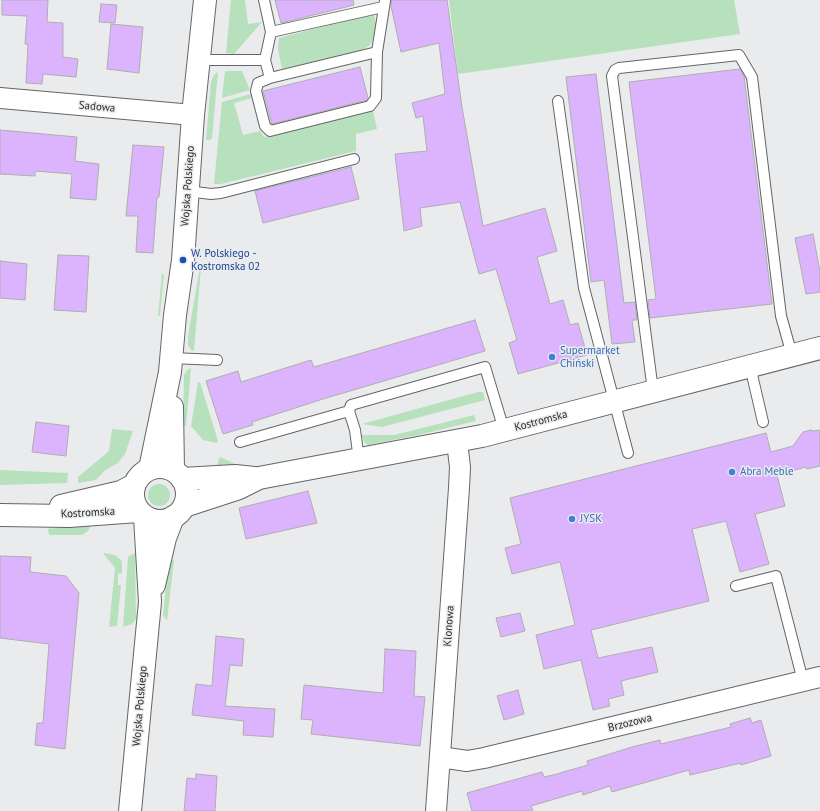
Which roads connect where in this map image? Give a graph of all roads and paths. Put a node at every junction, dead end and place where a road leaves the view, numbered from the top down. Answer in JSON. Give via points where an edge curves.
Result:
{"nodes":[{"id":1,"x":205,"y":0,"type":"edge"},
{"id":2,"x":264,"y":0,"type":"edge"},
{"id":3,"x":384,"y":3,"type":"edge"},
{"id":4,"x":272,"y":32,"type":"junction"},
{"id":5,"x":377,"y":52,"type":"junction"},
{"id":6,"x":199,"y":60,"type":"junction"},
{"id":7,"x":265,"y":60,"type":"junction"},
{"id":8,"x":270,"y":78,"type":"junction"},
{"id":9,"x":0,"y":98,"type":"edge"},
{"id":10,"x":558,"y":101,"type":"dead end"},
{"id":11,"x":193,"y":116,"type":"junction"},
{"id":12,"x":354,"y":159,"type":"dead end"},
{"id":13,"x":187,"y":191,"type":"junction"},
{"id":14,"x":820,"y":348,"type":"edge"},
{"id":15,"x":792,"y":355,"type":"junction"},
{"id":16,"x":218,"y":360,"type":"dead end"},
{"id":17,"x":171,"y":365,"type":"junction"},
{"id":18,"x":750,"y":366,"type":"junction"},
{"id":19,"x":653,"y":391,"type":"junction"},
{"id":20,"x":616,"y":401,"type":"junction"},
{"id":21,"x":349,"y":411,"type":"junction"},
{"id":22,"x":763,"y":422,"type":"dead end"},
{"id":23,"x":504,"y":430,"type":"junction"},
{"id":24,"x":240,"y":442,"type":"dead end"},
{"id":25,"x":457,"y":442,"type":"junction"},
{"id":26,"x":628,"y":452,"type":"dead end"},
{"id":27,"x":360,"y":460,"type":"junction"},
{"id":28,"x":150,"y":468,"type":"junction"},
{"id":29,"x":178,"y":475,"type":"junction"},
{"id":30,"x":259,"y":478,"type":"junction"},
{"id":31,"x":134,"y":485,"type":"junction"},
{"id":32,"x":179,"y":512,"type":"junction"},
{"id":33,"x":37,"y":514,"type":"junction"},
{"id":34,"x":142,"y":514,"type":"junction"},
{"id":35,"x":0,"y":515,"type":"edge"},
{"id":36,"x":736,"y":586,"type":"dead end"},
{"id":37,"x":150,"y":602,"type":"junction"},
{"id":38,"x":812,"y":679,"type":"edge"},
{"id":39,"x":440,"y":757,"type":"junction"},
{"id":40,"x":130,"y":811,"type":"edge"},
{"id":41,"x":436,"y":811,"type":"edge"}],
"edges":[{"from":1,"to":6,"type":"main road","name":"Wojska Polskiego"},
{"from":2,"to":4,"type":"lane"},
{"from":3,"to":4,"type":"lane"},
{"from":3,"to":5,"type":"lane"},
{"from":4,"to":7,"type":"lane"},
{"from":5,"to":8,"type":"lane"},
{"from":5,"to":8,"type":"lane","via":[[376,98],[370,106],[270,131],[266,128],[256,92],[258,83]]},
{"from":6,"to":7,"type":"lane"},
{"from":6,"to":11,"type":"main road","name":"Wojska Polskiego"},
{"from":7,"to":8,"type":"lane"},
{"from":9,"to":11,"type":"street","name":"Sadowa"},
{"from":10,"to":20,"type":"lane","via":[[584,288]]},
{"from":11,"to":13,"type":"main road","name":"Wojska Polskiego"},
{"from":12,"to":13,"type":"lane","via":[[221,193]]},
{"from":13,"to":17,"type":"main road","name":"Wojska Polskiego","via":[[183,260]]},
{"from":14,"to":15,"type":"main road","name":"Kostromska"},
{"from":15,"to":18,"type":"main road","name":"Kostromska"},
{"from":15,"to":19,"type":"lane","via":[[781,316],[752,77],[739,55],[619,68],[612,76]]},
{"from":16,"to":17,"type":"lane"},
{"from":17,"to":28,"type":"main road","name":"Wojska Polskiego"},
{"from":17,"to":29,"type":"main road","name":"Wojska Polskiego"},
{"from":18,"to":19,"type":"main road","name":"Kostromska"},
{"from":18,"to":22,"type":"lane"},
{"from":19,"to":20,"type":"main road","name":"Kostromska"},
{"from":20,"to":23,"type":"main road","name":"Kostromska"},
{"from":20,"to":26,"type":"lane"},
{"from":21,"to":23,"type":"lane","via":[[351,404],[485,367]]},
{"from":21,"to":24,"type":"lane"},
{"from":21,"to":27,"type":"lane"},
{"from":23,"to":25,"type":"main road","name":"Kostromska"},
{"from":25,"to":27,"type":"main road","name":"Kostromska"},
{"from":25,"to":39,"type":"street","name":"Klonowa","via":[[459,488]]},
{"from":27,"to":30,"type":"main road","name":"Kostromska"},
{"from":28,"to":29,"type":"main road","via":[[165,467]]},
{"from":28,"to":31,"type":"main road","via":[[143,472]]},
{"from":29,"to":30,"type":"main road","name":"Kostromska"},
{"from":29,"to":32,"type":"main road","via":[[187,490]]},
{"from":30,"to":32,"type":"main road","name":"Kostromska"},
{"from":31,"to":33,"type":"main road","name":"Kostromska","via":[[121,492]]},
{"from":31,"to":34,"type":"main road","via":[[133,500]]},
{"from":32,"to":34,"type":"main road","via":[[158,521]]},
{"from":32,"to":37,"type":"main road","name":"Wojska Polskiego","via":[[165,538]]},
{"from":33,"to":34,"type":"main road","name":"Kostromska"},
{"from":33,"to":35,"type":"main road","name":"Kostromska"},
{"from":34,"to":37,"type":"main road","name":"Wojska Polskiego"},
{"from":36,"to":38,"type":"lane","via":[[776,576]]},
{"from":37,"to":40,"type":"main road","name":"Wojska Polskiego"},
{"from":38,"to":39,"type":"street","name":"Brzozowa","via":[[484,758],[467,760]]},
{"from":39,"to":41,"type":"street","name":"Klonowa"}]}
